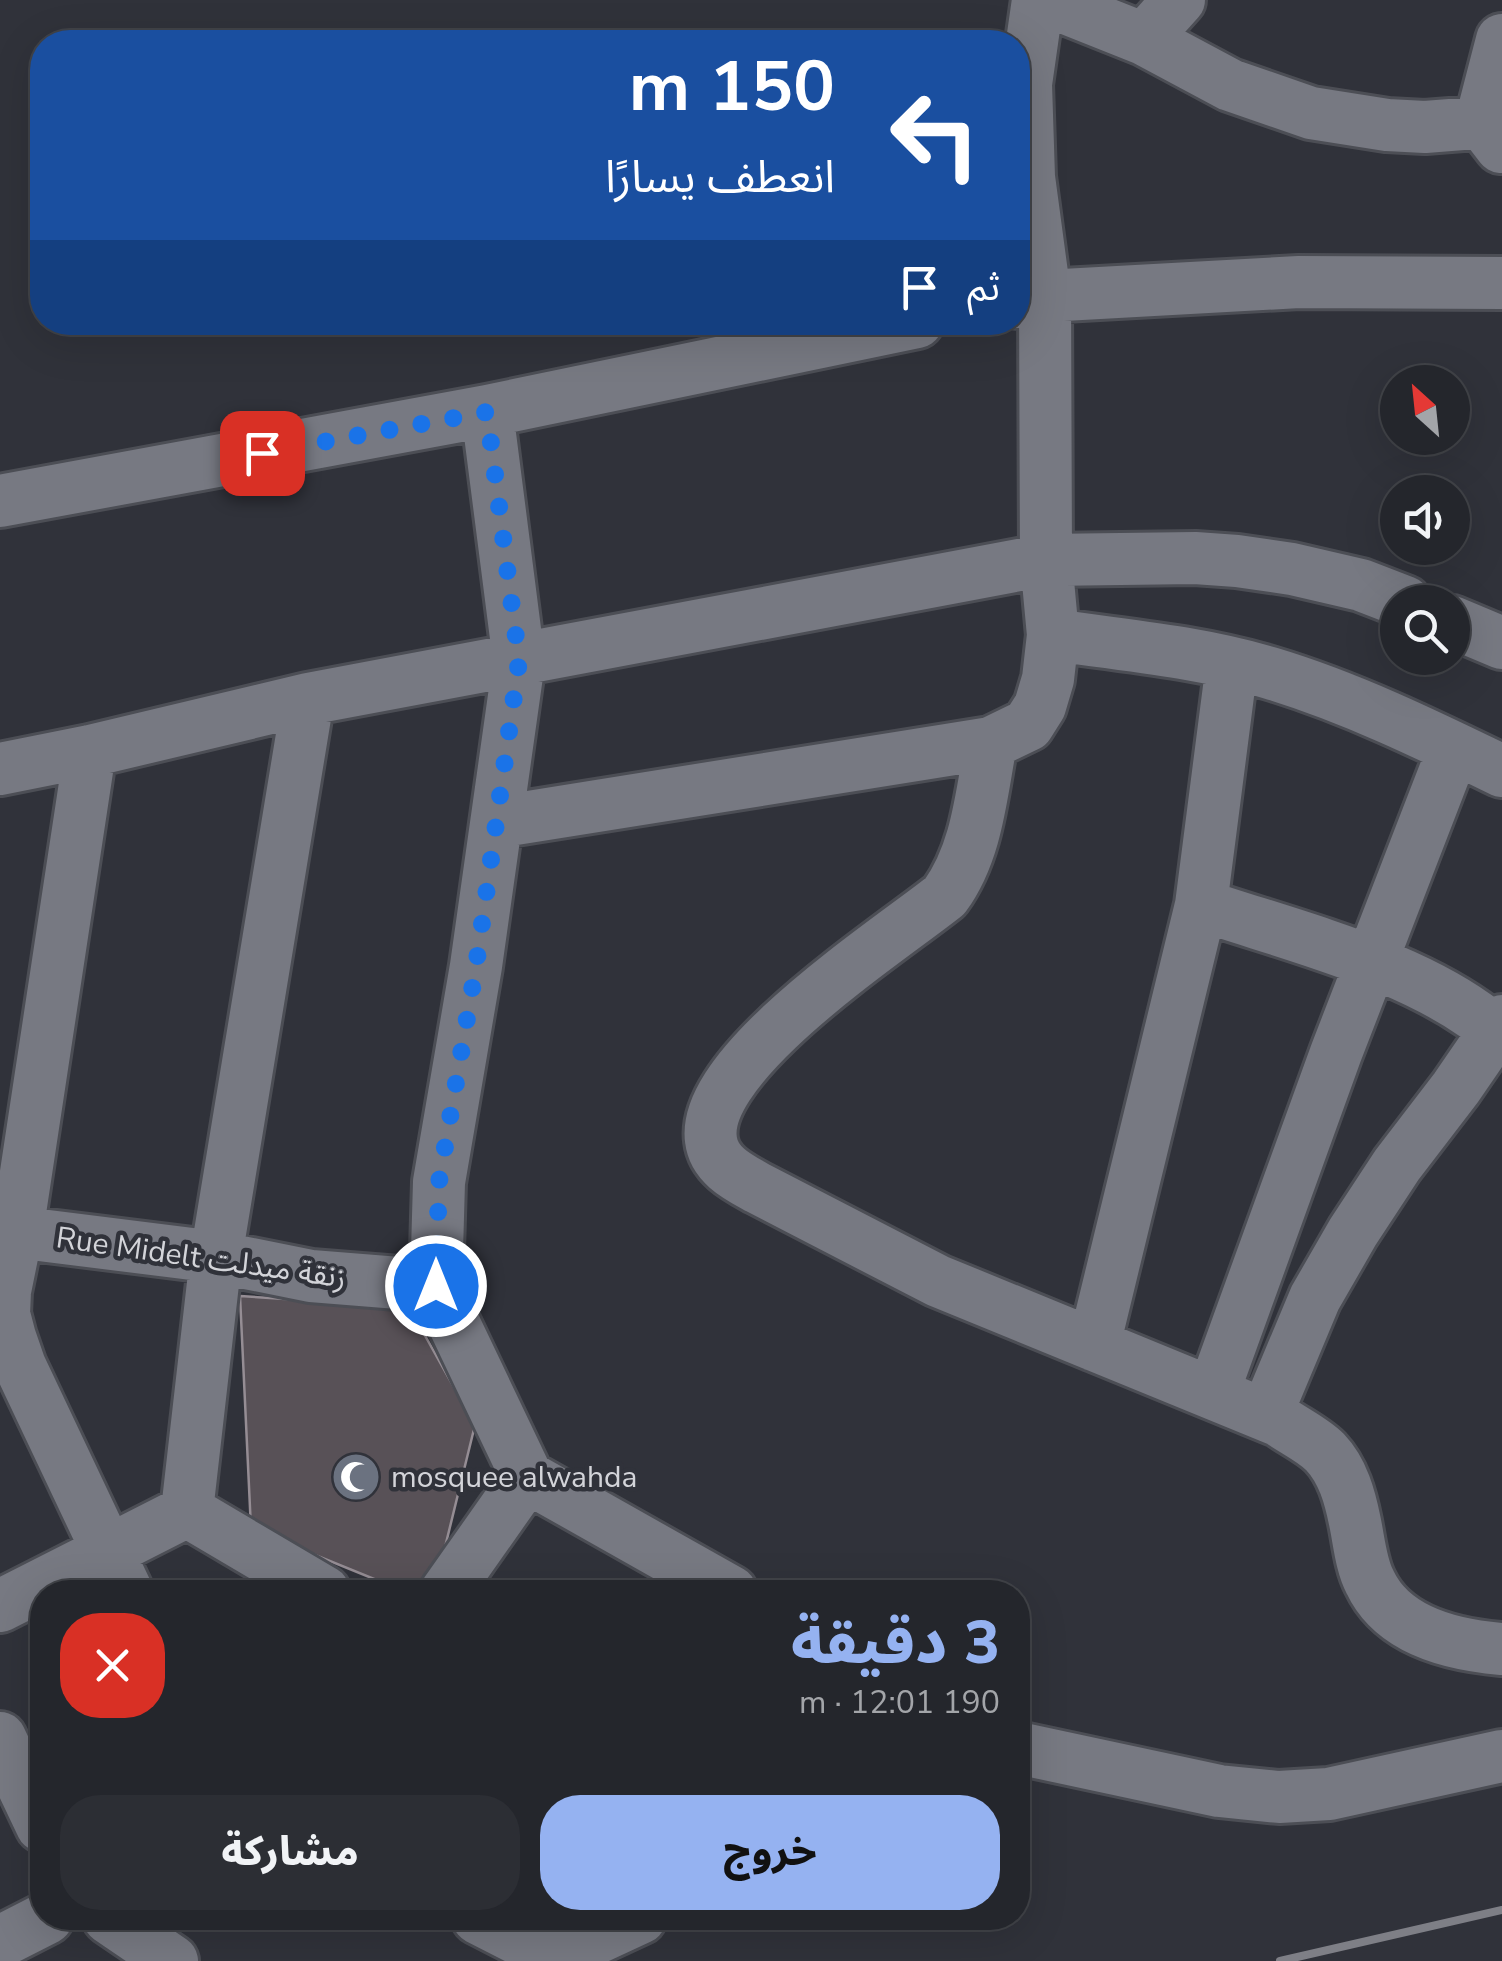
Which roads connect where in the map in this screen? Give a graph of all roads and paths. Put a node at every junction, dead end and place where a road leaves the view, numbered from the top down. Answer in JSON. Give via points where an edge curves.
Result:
{"nodes":[{"id":1,"x":1038,"y":0,"type":"edge"},
{"id":2,"x":1046,"y":0,"type":"edge"},
{"id":3,"x":1180,"y":0,"type":"edge"},
{"id":4,"x":1144,"y":39,"type":"junction"},
{"id":5,"x":1502,"y":40,"type":"edge"},
{"id":6,"x":1030,"y":56,"type":"edge"},
{"id":7,"x":1495,"y":130,"type":"edge"},
{"id":8,"x":1030,"y":238,"type":"edge"},
{"id":9,"x":1502,"y":283,"type":"edge"},
{"id":10,"x":1031,"y":299,"type":"edge"},
{"id":11,"x":855,"y":335,"type":"edge"},
{"id":12,"x":487,"y":412,"type":"junction"},
{"id":13,"x":0,"y":501,"type":"edge"},
{"id":14,"x":1046,"y":560,"type":"junction"},
{"id":15,"x":1380,"y":592,"type":"edge"},
{"id":16,"x":1470,"y":630,"type":"edge"},
{"id":17,"x":1052,"y":635,"type":"junction"},
{"id":18,"x":1502,"y":643,"type":"edge"},
{"id":19,"x":519,"y":661,"type":"junction"},
{"id":20,"x":1232,"y":664,"type":"junction"},
{"id":21,"x":308,"y":699,"type":"junction"},
{"id":22,"x":990,"y":743,"type":"junction"},
{"id":23,"x":1454,"y":748,"type":"junction"},
{"id":24,"x":90,"y":752,"type":"junction"},
{"id":25,"x":0,"y":770,"type":"edge"},
{"id":26,"x":1502,"y":771,"type":"edge"},
{"id":27,"x":497,"y":822,"type":"junction"},
{"id":28,"x":1200,"y":905,"type":"junction"},
{"id":29,"x":1373,"y":963,"type":"junction"},
{"id":30,"x":1500,"y":1029,"type":"edge"},
{"id":31,"x":9,"y":1231,"type":"edge"},
{"id":32,"x":216,"y":1257,"type":"junction"},
{"id":33,"x":436,"y":1286,"type":"junction"},
{"id":34,"x":1094,"y":1345,"type":"junction"},
{"id":35,"x":1213,"y":1393,"type":"junction"},
{"id":36,"x":1266,"y":1415,"type":"junction"},
{"id":37,"x":527,"y":1476,"type":"junction"},
{"id":38,"x":187,"y":1511,"type":"junction"},
{"id":39,"x":117,"y":1572,"type":"edge"},
{"id":40,"x":89,"y":1580,"type":"edge"},
{"id":41,"x":304,"y":1580,"type":"edge"},
{"id":42,"x":454,"y":1580,"type":"edge"},
{"id":43,"x":711,"y":1580,"type":"edge"},
{"id":44,"x":30,"y":1597,"type":"edge"},
{"id":45,"x":0,"y":1606,"type":"edge"},
{"id":46,"x":1502,"y":1649,"type":"edge"},
{"id":47,"x":0,"y":1738,"type":"edge"},
{"id":48,"x":1030,"y":1753,"type":"edge"},
{"id":49,"x":1502,"y":1756,"type":"edge"},
{"id":50,"x":30,"y":1801,"type":"edge"},
{"id":51,"x":30,"y":1926,"type":"edge"},
{"id":52,"x":127,"y":1930,"type":"edge"},
{"id":53,"x":499,"y":1930,"type":"edge"},
{"id":54,"x":614,"y":1930,"type":"edge"},
{"id":55,"x":0,"y":1942,"type":"edge"},
{"id":56,"x":550,"y":1959,"type":"edge"},
{"id":57,"x":172,"y":1961,"type":"edge"}],
"edges":[{"from":1,"to":6,"type":"street"},
{"from":2,"to":4,"type":"street"},
{"from":3,"to":4,"type":"street"},
{"from":4,"to":7,"type":"street","via":[[1230,84],[1311,113],[1387,126]]},
{"from":5,"to":7,"type":"street"},
{"from":8,"to":10,"type":"street"},
{"from":9,"to":10,"type":"street","via":[[1299,282]]},
{"from":10,"to":14,"type":"street"},
{"from":11,"to":12,"type":"street"},
{"from":12,"to":13,"type":"street"},
{"from":12,"to":19,"type":"street"},
{"from":14,"to":15,"type":"street","via":[[1237,561]]},
{"from":14,"to":17,"type":"street"},
{"from":14,"to":19,"type":"street"},
{"from":16,"to":18,"type":"street"},
{"from":17,"to":20,"type":"street"},
{"from":17,"to":22,"type":"street","via":[[1040,706],[1028,725]]},
{"from":19,"to":21,"type":"street"},
{"from":19,"to":27,"type":"street"},
{"from":20,"to":23,"type":"street","via":[[1328,694]]},
{"from":20,"to":28,"type":"street"},
{"from":21,"to":24,"type":"street"},
{"from":21,"to":32,"type":"street"},
{"from":22,"to":27,"type":"street"},
{"from":22,"to":34,"type":"street","via":[[971,847],[959,876],[945,896],[771,1035],[717,1106],[711,1142],[731,1172],[758,1188],[938,1281]]},
{"from":23,"to":26,"type":"street"},
{"from":23,"to":29,"type":"street"},
{"from":24,"to":25,"type":"street"},
{"from":24,"to":31,"type":"street"},
{"from":27,"to":33,"type":"street","via":[[439,1182]]},
{"from":28,"to":29,"type":"street"},
{"from":28,"to":34,"type":"street"},
{"from":29,"to":30,"type":"street"},
{"from":29,"to":35,"type":"street"},
{"from":30,"to":36,"type":"street","via":[[1353,1232],[1316,1298]]},
{"from":31,"to":32,"type":"street","name":"Rue Midelt زنقة ميدلت"},
{"from":31,"to":39,"type":"street","via":[[4,1314],[10,1337]]},
{"from":32,"to":33,"type":"street","name":"Rue Midelt زنقة ميدلت","via":[[311,1276]]},
{"from":32,"to":38,"type":"street"},
{"from":33,"to":37,"type":"street"},
{"from":34,"to":35,"type":"street"},
{"from":35,"to":36,"type":"street"},
{"from":36,"to":46,"type":"street","via":[[1324,1451],[1339,1472],[1367,1578],[1390,1610],[1427,1632]]},
{"from":37,"to":42,"type":"street"},
{"from":37,"to":43,"type":"street"},
{"from":38,"to":39,"type":"street"},
{"from":38,"to":41,"type":"street"},
{"from":39,"to":40,"type":"street"},
{"from":44,"to":45,"type":"street"},
{"from":47,"to":50,"type":"street"},
{"from":48,"to":49,"type":"street","via":[[1279,1797],[1329,1794]]},
{"from":51,"to":55,"type":"street"},
{"from":52,"to":57,"type":"street"},
{"from":53,"to":56,"type":"street"},
{"from":54,"to":56,"type":"street"}]}
